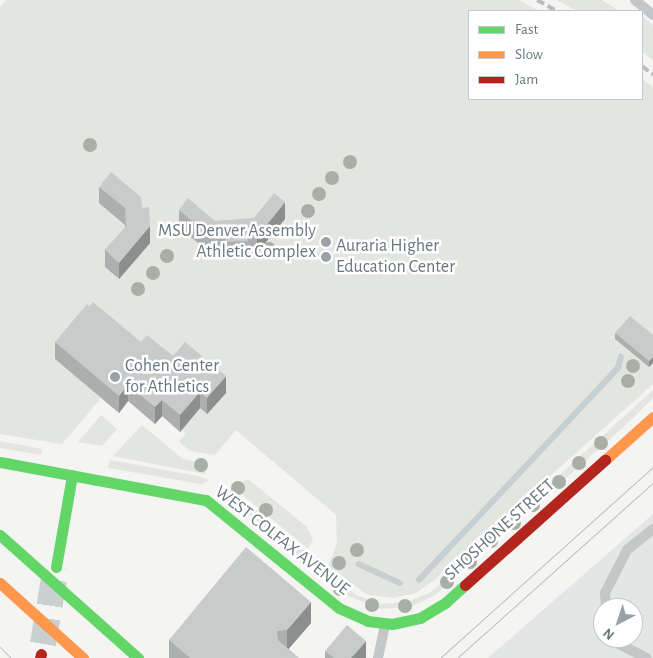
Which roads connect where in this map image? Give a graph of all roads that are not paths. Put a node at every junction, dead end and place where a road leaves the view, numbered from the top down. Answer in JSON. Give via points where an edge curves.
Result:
{"nodes":[{"id":1,"x":635,"y":0,"type":"edge"},
{"id":2,"x":653,"y":15,"type":"edge"},
{"id":3,"x":653,"y":417,"type":"edge"},
{"id":4,"x":0,"y":462,"type":"edge"},
{"id":5,"x":72,"y":475,"type":"junction"},
{"id":6,"x":653,"y":529,"type":"edge"},
{"id":7,"x":0,"y":535,"type":"edge"},
{"id":8,"x":56,"y":567,"type":"tunnel mouth"},
{"id":9,"x":0,"y":584,"type":"edge"},
{"id":10,"x":605,"y":598,"type":"edge"},
{"id":11,"x":352,"y":616,"type":"joint"},
{"id":12,"x":385,"y":624,"type":"junction"},
{"id":13,"x":627,"y":648,"type":"edge"},
{"id":14,"x":84,"y":658,"type":"edge"},
{"id":15,"x":138,"y":658,"type":"edge"},
{"id":16,"x":378,"y":658,"type":"edge"},
{"id":17,"x":647,"y":658,"type":"edge"}],
"edges":[{"from":1,"to":2,"type":"lane"},
{"from":3,"to":12,"type":"street","name":"SHOSHONE STREET","via":[[439,608],[412,620]]},
{"from":4,"to":5,"type":"street","name":"WEST COLFAX AVENUE"},
{"from":5,"to":8,"type":"street"},
{"from":5,"to":11,"type":"street","name":"WEST COLFAX AVENUE","via":[[206,500]]},
{"from":6,"to":10,"type":"lane","via":[[627,550]]},
{"from":7,"to":15,"type":"street"},
{"from":9,"to":14,"type":"street"},
{"from":11,"to":12,"type":"street","name":"SHOSHONE STREET"},
{"from":12,"to":16,"type":"lane"},
{"from":13,"to":17,"type":"lane"}]}
